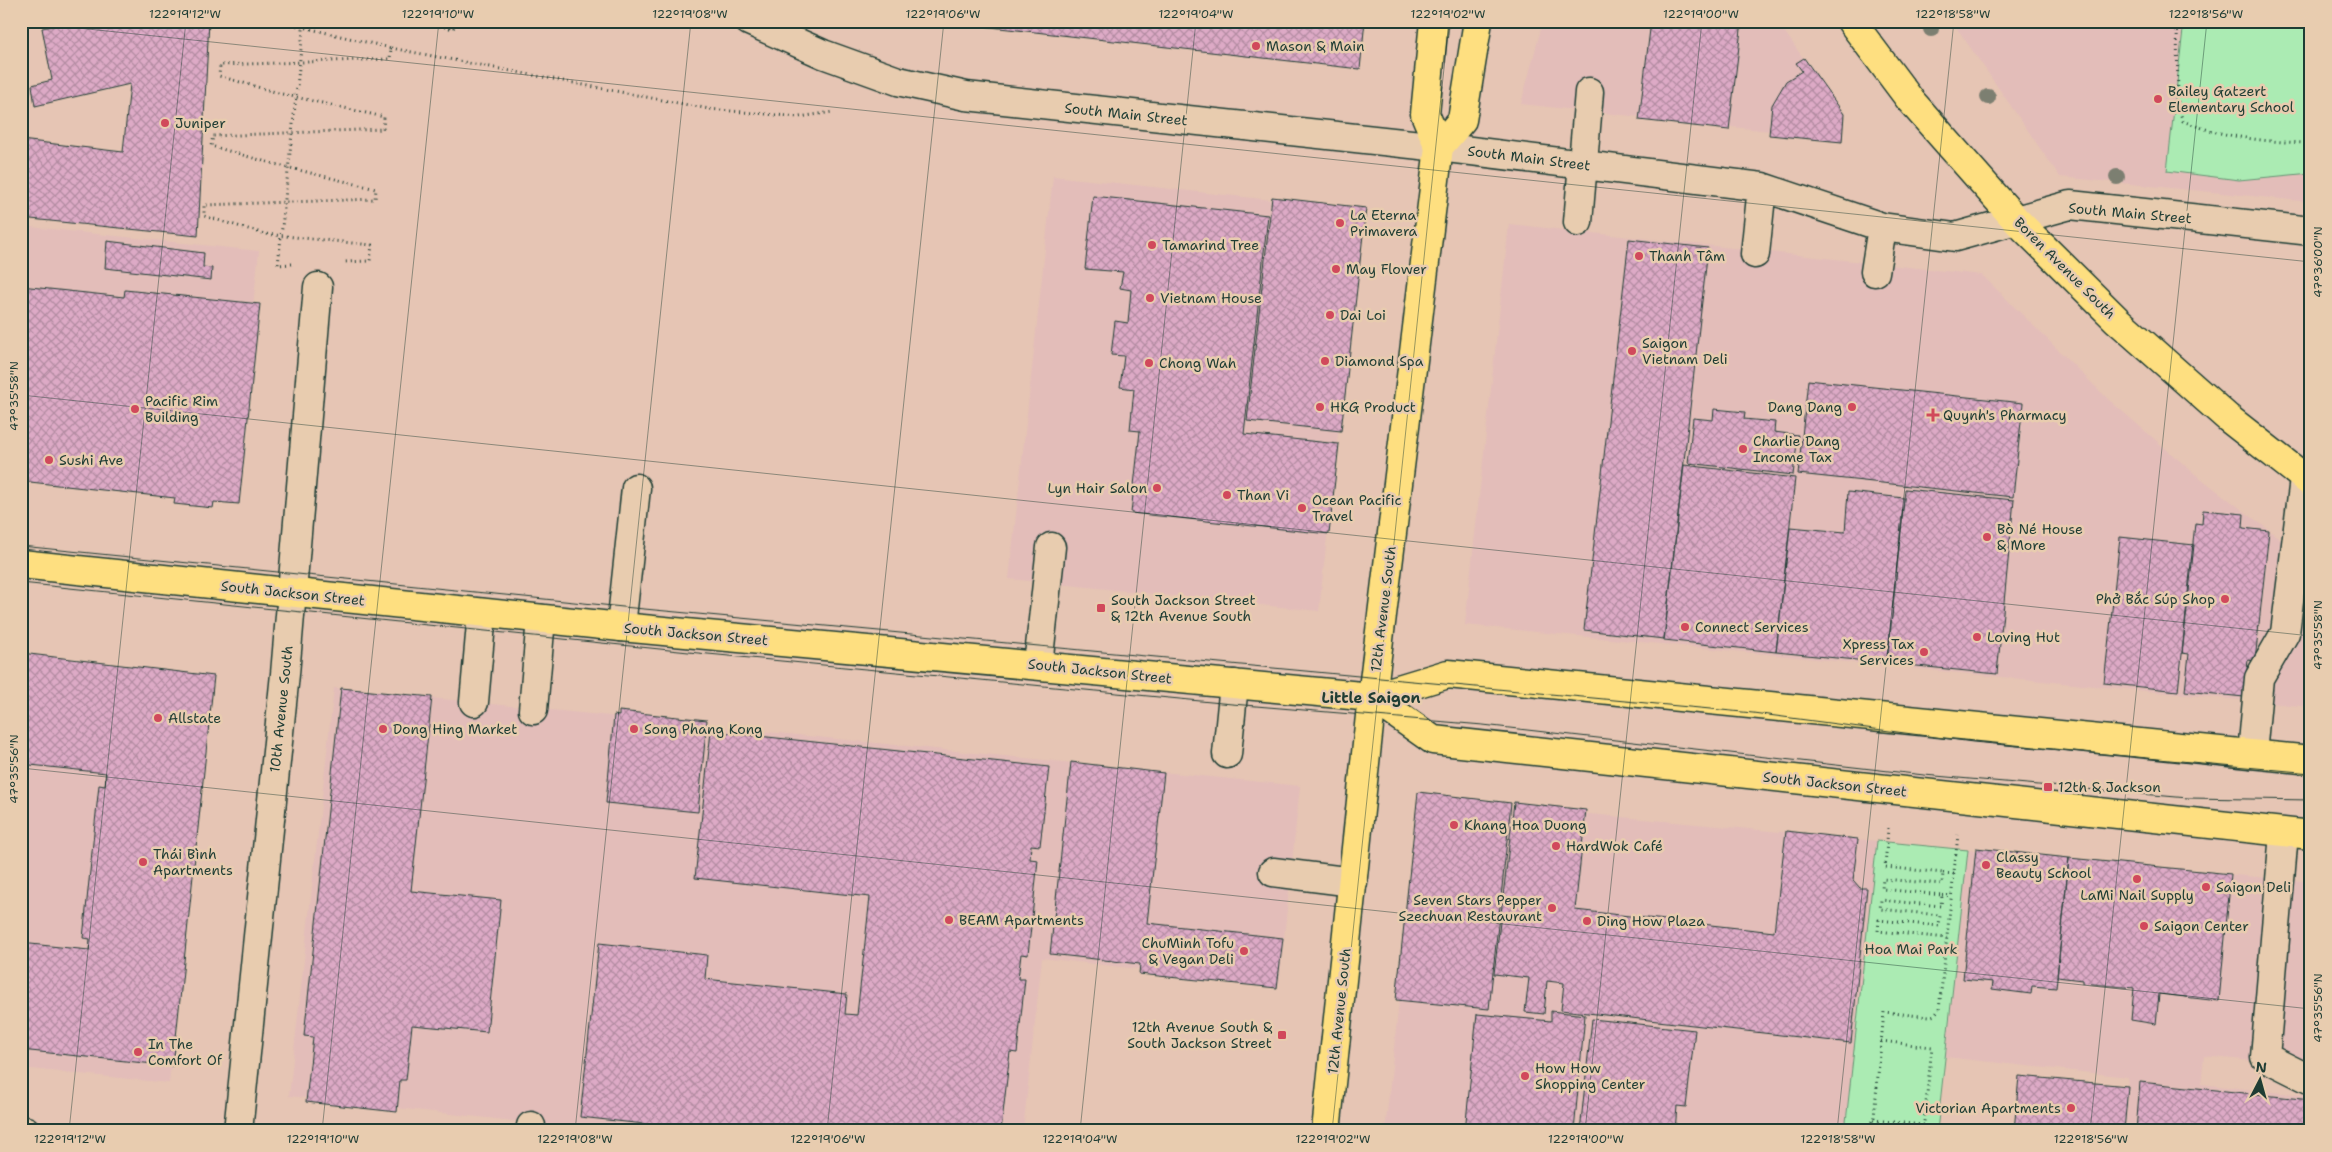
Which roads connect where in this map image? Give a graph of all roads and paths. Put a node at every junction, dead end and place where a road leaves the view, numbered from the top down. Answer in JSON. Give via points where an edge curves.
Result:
{"nodes":[{"id":1,"x":277,"y":21,"type":"edge"},
{"id":2,"x":304,"y":21,"type":"edge"},
{"id":3,"x":420,"y":21,"type":"edge"},
{"id":4,"x":457,"y":21,"type":"edge"},
{"id":5,"x":749,"y":21,"type":"edge"},
{"id":6,"x":1434,"y":21,"type":"edge"},
{"id":7,"x":1478,"y":21,"type":"edge"},
{"id":8,"x":1851,"y":21,"type":"edge"},
{"id":9,"x":2177,"y":21,"type":"edge"},
{"id":10,"x":304,"y":28,"type":"junction"},
{"id":11,"x":391,"y":48,"type":"junction"},
{"id":12,"x":299,"y":62,"type":"junction"},
{"id":13,"x":1589,"y":92,"type":"dead end"},
{"id":14,"x":296,"y":98,"type":"junction"},
{"id":15,"x":833,"y":112,"type":"dead end"},
{"id":16,"x":292,"y":132,"type":"junction"},
{"id":17,"x":2311,"y":143,"type":"edge"},
{"id":18,"x":1439,"y":147,"type":"junction"},
{"id":19,"x":1583,"y":165,"type":"junction"},
{"id":20,"x":288,"y":168,"type":"junction"},
{"id":21,"x":1762,"y":187,"type":"junction"},
{"id":22,"x":284,"y":202,"type":"junction"},
{"id":23,"x":2016,"y":220,"type":"junction"},
{"id":24,"x":1578,"y":222,"type":"dead end"},
{"id":25,"x":1882,"y":227,"type":"junction"},
{"id":26,"x":2311,"y":231,"type":"edge"},
{"id":27,"x":281,"y":236,"type":"junction"},
{"id":28,"x":1755,"y":254,"type":"dead end"},
{"id":29,"x":336,"y":262,"type":"dead end"},
{"id":30,"x":297,"y":264,"type":"dead end"},
{"id":31,"x":1875,"y":272,"type":"dead end"},
{"id":32,"x":318,"y":287,"type":"dead end"},
{"id":33,"x":2308,"y":481,"type":"edge"},
{"id":34,"x":636,"y":488,"type":"dead end"},
{"id":35,"x":1051,"y":547,"type":"dead end"},
{"id":36,"x":21,"y":564,"type":"edge"},
{"id":37,"x":292,"y":593,"type":"junction"},
{"id":38,"x":482,"y":612,"type":"junction"},
{"id":39,"x":542,"y":619,"type":"junction"},
{"id":40,"x":621,"y":627,"type":"junction"},
{"id":41,"x":1038,"y":665,"type":"junction"},
{"id":42,"x":1234,"y":684,"type":"junction"},
{"id":43,"x":1372,"y":697,"type":"junction"},
{"id":44,"x":474,"y":702,"type":"dead end"},
{"id":45,"x":533,"y":710,"type":"dead end"},
{"id":46,"x":1227,"y":754,"type":"dead end"},
{"id":47,"x":2252,"y":754,"type":"junction"},
{"id":48,"x":2311,"y":760,"type":"edge"},
{"id":49,"x":1888,"y":828,"type":"dead end"},
{"id":50,"x":2284,"y":834,"type":"junction"},
{"id":51,"x":2311,"y":835,"type":"edge"},
{"id":52,"x":1958,"y":836,"type":"dead end"},
{"id":53,"x":1273,"y":872,"type":"dead end"},
{"id":54,"x":1943,"y":873,"type":"junction"},
{"id":55,"x":1954,"y":874,"type":"junction"},
{"id":56,"x":1353,"y":882,"type":"junction"},
{"id":57,"x":1942,"y":895,"type":"junction"},
{"id":58,"x":1952,"y":896,"type":"junction"},
{"id":59,"x":1940,"y":915,"type":"junction"},
{"id":60,"x":1950,"y":916,"type":"junction"},
{"id":61,"x":1947,"y":938,"type":"junction"},
{"id":62,"x":1881,"y":1041,"type":"junction"},
{"id":63,"x":2311,"y":1080,"type":"edge"},
{"id":64,"x":1873,"y":1120,"type":"junction"},
{"id":65,"x":1924,"y":1125,"type":"junction"},
{"id":66,"x":21,"y":1130,"type":"edge"},
{"id":67,"x":26,"y":1131,"type":"edge"},
{"id":68,"x":238,"y":1131,"type":"edge"},
{"id":69,"x":1326,"y":1131,"type":"edge"},
{"id":70,"x":1867,"y":1131,"type":"edge"},
{"id":71,"x":1924,"y":1131,"type":"edge"}],
"edges":[{"from":1,"to":10,"type":"path"},
{"from":2,"to":10,"type":"path"},
{"from":3,"to":4,"type":"path","via":[[453,29]]},
{"from":5,"to":18,"type":"street","name":"South Main Street","via":[[823,54],[898,81],[966,96]]},
{"from":6,"to":18,"type":"main road","name":"12th Avenue South","via":[[1425,114]]},
{"from":7,"to":18,"type":"main road","via":[[1462,120]]},
{"from":8,"to":23,"type":"main road","name":"Boren Avenue South","via":[[1911,101]]},
{"from":9,"to":17,"type":"path","via":[[2178,107],[2183,121],[2226,136]]},
{"from":10,"to":11,"type":"path"},
{"from":10,"to":12,"type":"path"},
{"from":11,"to":12,"type":"path","via":[[390,59]]},
{"from":11,"to":15,"type":"path","via":[[709,109],[799,117]]},
{"from":12,"to":14,"type":"path"},
{"from":12,"to":14,"type":"path","via":[[220,65],[219,71],[219,76]]},
{"from":13,"to":19,"type":"street"},
{"from":14,"to":16,"type":"path"},
{"from":14,"to":16,"type":"path","via":[[384,118],[383,129]]},
{"from":16,"to":20,"type":"path"},
{"from":16,"to":20,"type":"path","via":[[213,136],[212,146]]},
{"from":18,"to":19,"type":"street","name":"South Main Street"},
{"from":18,"to":43,"type":"main road","name":"12th Avenue South"},
{"from":19,"to":21,"type":"street","name":"South Main Street"},
{"from":19,"to":24,"type":"street"},
{"from":20,"to":22,"type":"path"},
{"from":20,"to":22,"type":"path","via":[[376,189],[375,199]]},
{"from":21,"to":25,"type":"street","name":"South Main Street"},
{"from":21,"to":28,"type":"street"},
{"from":22,"to":27,"type":"path"},
{"from":22,"to":27,"type":"path","via":[[204,205],[204,216]]},
{"from":23,"to":25,"type":"street","name":"South Main Street","via":[[1955,237]]},
{"from":23,"to":26,"type":"street","name":"South Main Street","via":[[2070,205]]},
{"from":23,"to":33,"type":"main road","name":"Boren Avenue South","via":[[2117,320],[2228,418]]},
{"from":25,"to":31,"type":"street"},
{"from":27,"to":29,"type":"path","via":[[372,245],[370,261]]},
{"from":27,"to":30,"type":"path","via":[[278,265]]},
{"from":32,"to":37,"type":"street","name":"10th Avenue South"},
{"from":33,"to":47,"type":"street","via":[[2285,633],[2259,678]]},
{"from":34,"to":40,"type":"street"},
{"from":35,"to":41,"type":"street"},
{"from":36,"to":37,"type":"main road","name":"South Jackson Street"},
{"from":37,"to":38,"type":"main road","name":"South Jackson Street"},
{"from":37,"to":68,"type":"street","name":"10th Avenue South"},
{"from":38,"to":39,"type":"main road","name":"South Jackson Street"},
{"from":38,"to":44,"type":"street"},
{"from":39,"to":40,"type":"main road","name":"South Jackson Street"},
{"from":39,"to":45,"type":"street"},
{"from":40,"to":41,"type":"main road","name":"South Jackson Street"},
{"from":41,"to":42,"type":"main road","name":"South Jackson Street"},
{"from":42,"to":43,"type":"main road","name":"South Jackson Street"},
{"from":42,"to":46,"type":"street"},
{"from":43,"to":47,"type":"main road","name":"South Jackson Street","via":[[1448,674]]},
{"from":43,"to":50,"type":"main road","name":"South Jackson Street","via":[[1434,740]]},
{"from":43,"to":56,"type":"main road","name":"12th Avenue South"},
{"from":47,"to":48,"type":"main road","name":"South Jackson Street"},
{"from":49,"to":54,"type":"path","via":[[1885,868]]},
{"from":50,"to":51,"type":"main road","name":"South Jackson Street"},
{"from":50,"to":63,"type":"street","via":[[2264,1057]]},
{"from":52,"to":55,"type":"path"},
{"from":53,"to":56,"type":"street"},
{"from":54,"to":55,"type":"path"},
{"from":54,"to":57,"type":"path","via":[[1942,884],[1883,879],[1882,889]]},
{"from":55,"to":58,"type":"path"},
{"from":56,"to":69,"type":"main road","name":"12th Avenue South"},
{"from":57,"to":58,"type":"path"},
{"from":57,"to":59,"type":"path","via":[[1941,906],[1881,900],[1880,909]]},
{"from":58,"to":60,"type":"path"},
{"from":59,"to":60,"type":"path"},
{"from":59,"to":61,"type":"path","via":[[1939,926],[1879,920],[1878,931]]},
{"from":60,"to":61,"type":"path"},
{"from":61,"to":62,"type":"path","via":[[1939,1010],[1929,1017],[1884,1012]]},
{"from":62,"to":64,"type":"path"},
{"from":62,"to":65,"type":"path","via":[[1932,1046]]},
{"from":64,"to":65,"type":"path"},
{"from":64,"to":70,"type":"path"},
{"from":65,"to":71,"type":"path"},
{"from":66,"to":67,"type":"street"}]}
